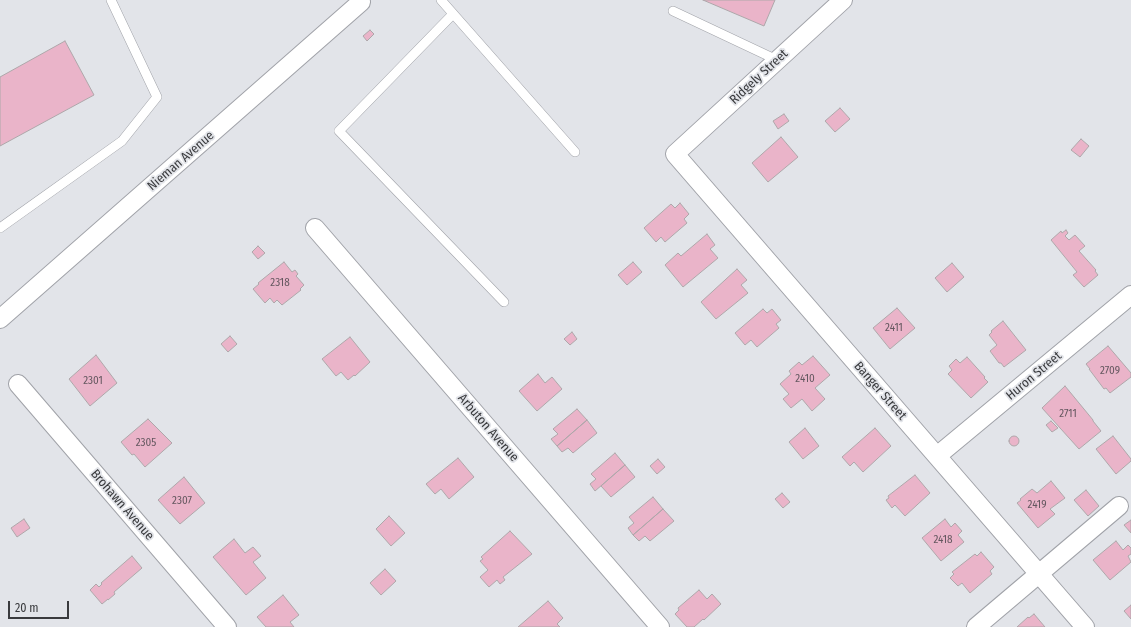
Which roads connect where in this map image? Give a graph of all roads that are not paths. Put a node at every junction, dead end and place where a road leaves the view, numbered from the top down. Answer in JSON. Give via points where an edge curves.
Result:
{"nodes":[{"id":1,"x":111,"y":0,"type":"edge"},
{"id":2,"x":441,"y":0,"type":"edge"},
{"id":3,"x":843,"y":0,"type":"edge"},
{"id":4,"x":363,"y":1,"type":"edge"},
{"id":5,"x":673,"y":11,"type":"dead end"},
{"id":6,"x":453,"y":14,"type":"junction"},
{"id":7,"x":777,"y":60,"type":"junction"},
{"id":8,"x":574,"y":152,"type":"dead end"},
{"id":9,"x":675,"y":154,"type":"joint"},
{"id":10,"x":0,"y":228,"type":"edge"},
{"id":11,"x":315,"y":228,"type":"dead end"},
{"id":12,"x":1131,"y":295,"type":"edge"},
{"id":13,"x":504,"y":302,"type":"dead end"},
{"id":14,"x":0,"y":319,"type":"edge"},
{"id":15,"x":18,"y":384,"type":"dead end"},
{"id":16,"x":937,"y":456,"type":"junction"},
{"id":17,"x":1119,"y":506,"type":"dead end"},
{"id":18,"x":1039,"y":573,"type":"junction"},
{"id":19,"x":227,"y":627,"type":"edge"},
{"id":20,"x":660,"y":627,"type":"edge"},
{"id":21,"x":976,"y":627,"type":"edge"},
{"id":22,"x":1085,"y":627,"type":"edge"}],
"edges":[{"from":1,"to":10,"type":"lane","via":[[156,97],[122,141]]},
{"from":2,"to":6,"type":"lane"},
{"from":3,"to":7,"type":"street","name":"Ridgely Street"},
{"from":4,"to":14,"type":"street","name":"Nieman Avenue"},
{"from":5,"to":7,"type":"lane"},
{"from":6,"to":8,"type":"lane"},
{"from":6,"to":13,"type":"lane","via":[[339,131]]},
{"from":7,"to":9,"type":"street","name":"Ridgely Street"},
{"from":9,"to":16,"type":"street","name":"Banger Street"},
{"from":11,"to":20,"type":"street","name":"Arbuton Avenue"},
{"from":12,"to":16,"type":"street","name":"Huron Street"},
{"from":15,"to":19,"type":"street","name":"Brohawn Avenue"},
{"from":16,"to":18,"type":"street","name":"Banger Street"},
{"from":17,"to":18,"type":"street"},
{"from":18,"to":21,"type":"street"},
{"from":18,"to":22,"type":"street","name":"Banger Street"}]}
